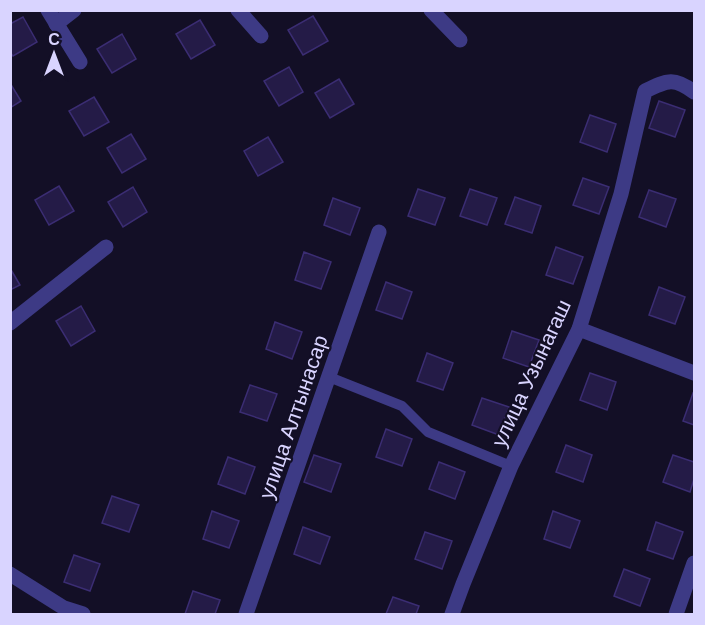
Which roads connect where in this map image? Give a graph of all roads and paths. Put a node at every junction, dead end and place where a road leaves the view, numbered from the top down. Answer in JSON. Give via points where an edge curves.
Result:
{"nodes":[{"id":1,"x":48,"y":10,"type":"edge"},
{"id":2,"x":74,"y":10,"type":"edge"},
{"id":3,"x":238,"y":10,"type":"edge"},
{"id":4,"x":431,"y":10,"type":"edge"},
{"id":5,"x":56,"y":24,"type":"junction"},
{"id":6,"x":261,"y":36,"type":"dead end"},
{"id":7,"x":460,"y":40,"type":"dead end"},
{"id":8,"x":80,"y":62,"type":"dead end"},
{"id":9,"x":694,"y":92,"type":"edge"},
{"id":10,"x":379,"y":232,"type":"dead end"},
{"id":11,"x":106,"y":247,"type":"dead end"},
{"id":12,"x":10,"y":323,"type":"edge"},
{"id":13,"x":579,"y":329,"type":"junction"},
{"id":14,"x":694,"y":373,"type":"edge"},
{"id":15,"x":329,"y":376,"type":"junction"},
{"id":16,"x":511,"y":466,"type":"junction"},
{"id":17,"x":694,"y":563,"type":"edge"},
{"id":18,"x":10,"y":574,"type":"edge"},
{"id":19,"x":82,"y":615,"type":"edge"},
{"id":20,"x":246,"y":615,"type":"edge"},
{"id":21,"x":452,"y":615,"type":"edge"},
{"id":22,"x":676,"y":615,"type":"edge"}],
"edges":[{"from":1,"to":5,"type":"street"},
{"from":2,"to":5,"type":"street"},
{"from":3,"to":6,"type":"street"},
{"from":4,"to":7,"type":"street"},
{"from":5,"to":8,"type":"street"},
{"from":9,"to":13,"type":"street","name":"улица Узынагаш","via":[[680,82],[664,82],[645,91],[621,194]]},
{"from":10,"to":15,"type":"street","name":"улица Алтынасар"},
{"from":11,"to":12,"type":"street"},
{"from":13,"to":14,"type":"street"},
{"from":13,"to":16,"type":"street","name":"улица Узынагаш"},
{"from":15,"to":16,"type":"lane","via":[[402,406],[428,432]]},
{"from":15,"to":20,"type":"street","name":"улица Алтынасар"},
{"from":16,"to":21,"type":"street","name":"улица Узынагаш"},
{"from":17,"to":22,"type":"street"},
{"from":18,"to":19,"type":"street"}]}
